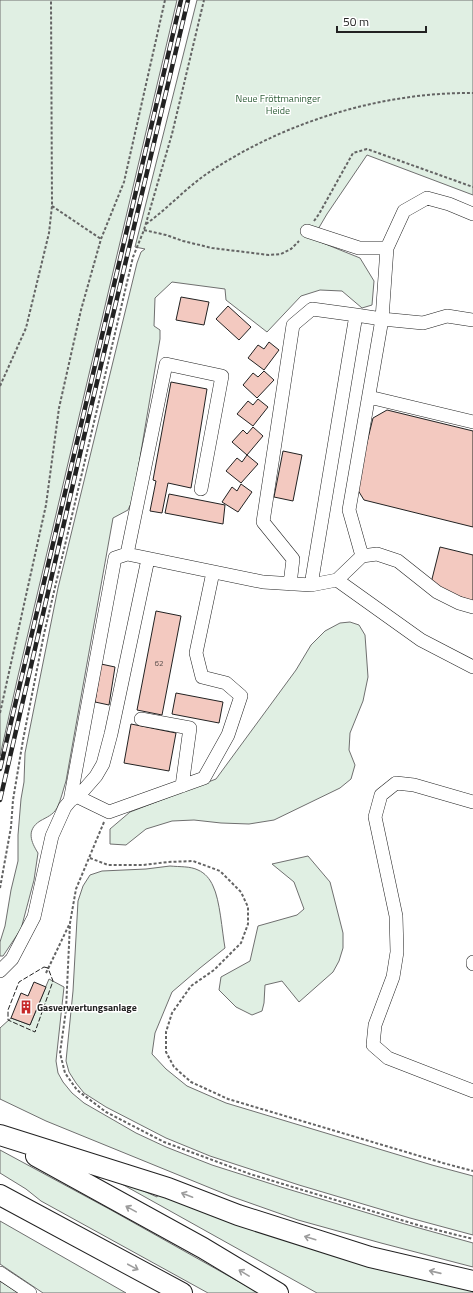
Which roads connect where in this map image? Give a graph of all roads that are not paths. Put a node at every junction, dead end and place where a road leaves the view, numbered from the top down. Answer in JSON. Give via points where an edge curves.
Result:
{"nodes":[{"id":1,"x":473,"y":214,"type":"edge"},
{"id":2,"x":307,"y":231,"type":"road end"},
{"id":3,"x":387,"y":248,"type":"junction"},
{"id":4,"x":356,"y":315,"type":"junction"},
{"id":5,"x":382,"y":319,"type":"junction"},
{"id":6,"x":473,"y":320,"type":"edge"},
{"id":7,"x":369,"y":397,"type":"junction"},
{"id":8,"x":473,"y":422,"type":"edge"},
{"id":9,"x":201,"y":489,"type":"dead end"},
{"id":10,"x":128,"y":554,"type":"junction"},
{"id":11,"x":362,"y":556,"type":"junction"},
{"id":12,"x":148,"y":559,"type":"junction"},
{"id":13,"x":213,"y":572,"type":"junction"},
{"id":14,"x":337,"y":580,"type":"junction"},
{"id":15,"x":290,"y":584,"type":"junction"},
{"id":16,"x":311,"y":585,"type":"junction"},
{"id":17,"x":473,"y":607,"type":"edge"},
{"id":18,"x":473,"y":667,"type":"edge"},
{"id":19,"x":141,"y":719,"type":"dead end"},
{"id":20,"x":182,"y":786,"type":"junction"},
{"id":21,"x":73,"y":799,"type":"junction"},
{"id":22,"x":473,"y":802,"type":"edge"},
{"id":23,"x":0,"y":971,"type":"edge"},
{"id":24,"x":473,"y":1091,"type":"edge"},
{"id":25,"x":0,"y":1136,"type":"edge"},
{"id":26,"x":0,"y":1195,"type":"edge"},
{"id":27,"x":0,"y":1207,"type":"edge"},
{"id":28,"x":0,"y":1273,"type":"edge"},
{"id":29,"x":473,"y":1281,"type":"edge"},
{"id":30,"x":30,"y":1293,"type":"edge"},
{"id":31,"x":153,"y":1293,"type":"edge"},
{"id":32,"x":182,"y":1293,"type":"edge"},
{"id":33,"x":278,"y":1293,"type":"edge"}],
"edges":[{"from":1,"to":3,"type":"street","via":[[427,198],[404,211]]},
{"from":2,"to":3,"type":"street","via":[[359,248]]},
{"from":3,"to":5,"type":"street"},
{"from":4,"to":5,"type":"street"},
{"from":4,"to":15,"type":"street","via":[[312,309],[293,325],[263,522],[293,559]]},
{"from":4,"to":16,"type":"street"},
{"from":5,"to":6,"type":"street","via":[[423,323],[447,316]]},
{"from":5,"to":7,"type":"street"},
{"from":7,"to":8,"type":"street"},
{"from":7,"to":11,"type":"street","via":[[349,510]]},
{"from":9,"to":10,"type":"street","via":[[222,376],[166,364]]},
{"from":10,"to":12,"type":"street"},
{"from":10,"to":21,"type":"street","via":[[115,558]]},
{"from":11,"to":14,"type":"street"},
{"from":11,"to":17,"type":"street","via":[[377,554],[398,561],[437,592],[458,603]]},
{"from":12,"to":13,"type":"street"},
{"from":12,"to":21,"type":"street","via":[[103,764],[96,776]]},
{"from":13,"to":15,"type":"street","via":[[263,582]]},
{"from":13,"to":20,"type":"street","via":[[196,653],[202,677],[226,682],[241,696],[228,735],[204,778]]},
{"from":14,"to":16,"type":"street"},
{"from":14,"to":18,"type":"street","via":[[422,640]]},
{"from":15,"to":16,"type":"street"},
{"from":19,"to":20,"type":"street","via":[[190,728]]},
{"from":20,"to":21,"type":"street","via":[[109,812]]},
{"from":21,"to":23,"type":"street","via":[[65,808],[52,836],[34,917],[12,959]]},
{"from":22,"to":24,"type":"street","via":[[414,785],[396,783],[381,795],[375,817],[396,916],[396,952],[393,977],[374,1025],[373,1045],[388,1058]]},
{"from":29,"to":25,"type":"highway","one_way":true,"via":[[370,1257],[238,1215],[168,1188]]},
{"from":33,"to":25,"type":"highway","one_way":true,"via":[[203,1248]]},
{"from":26,"to":32,"type":"highway","one_way":true},
{"from":27,"to":31,"type":"highway"},
{"from":28,"to":30,"type":"street"}]}
